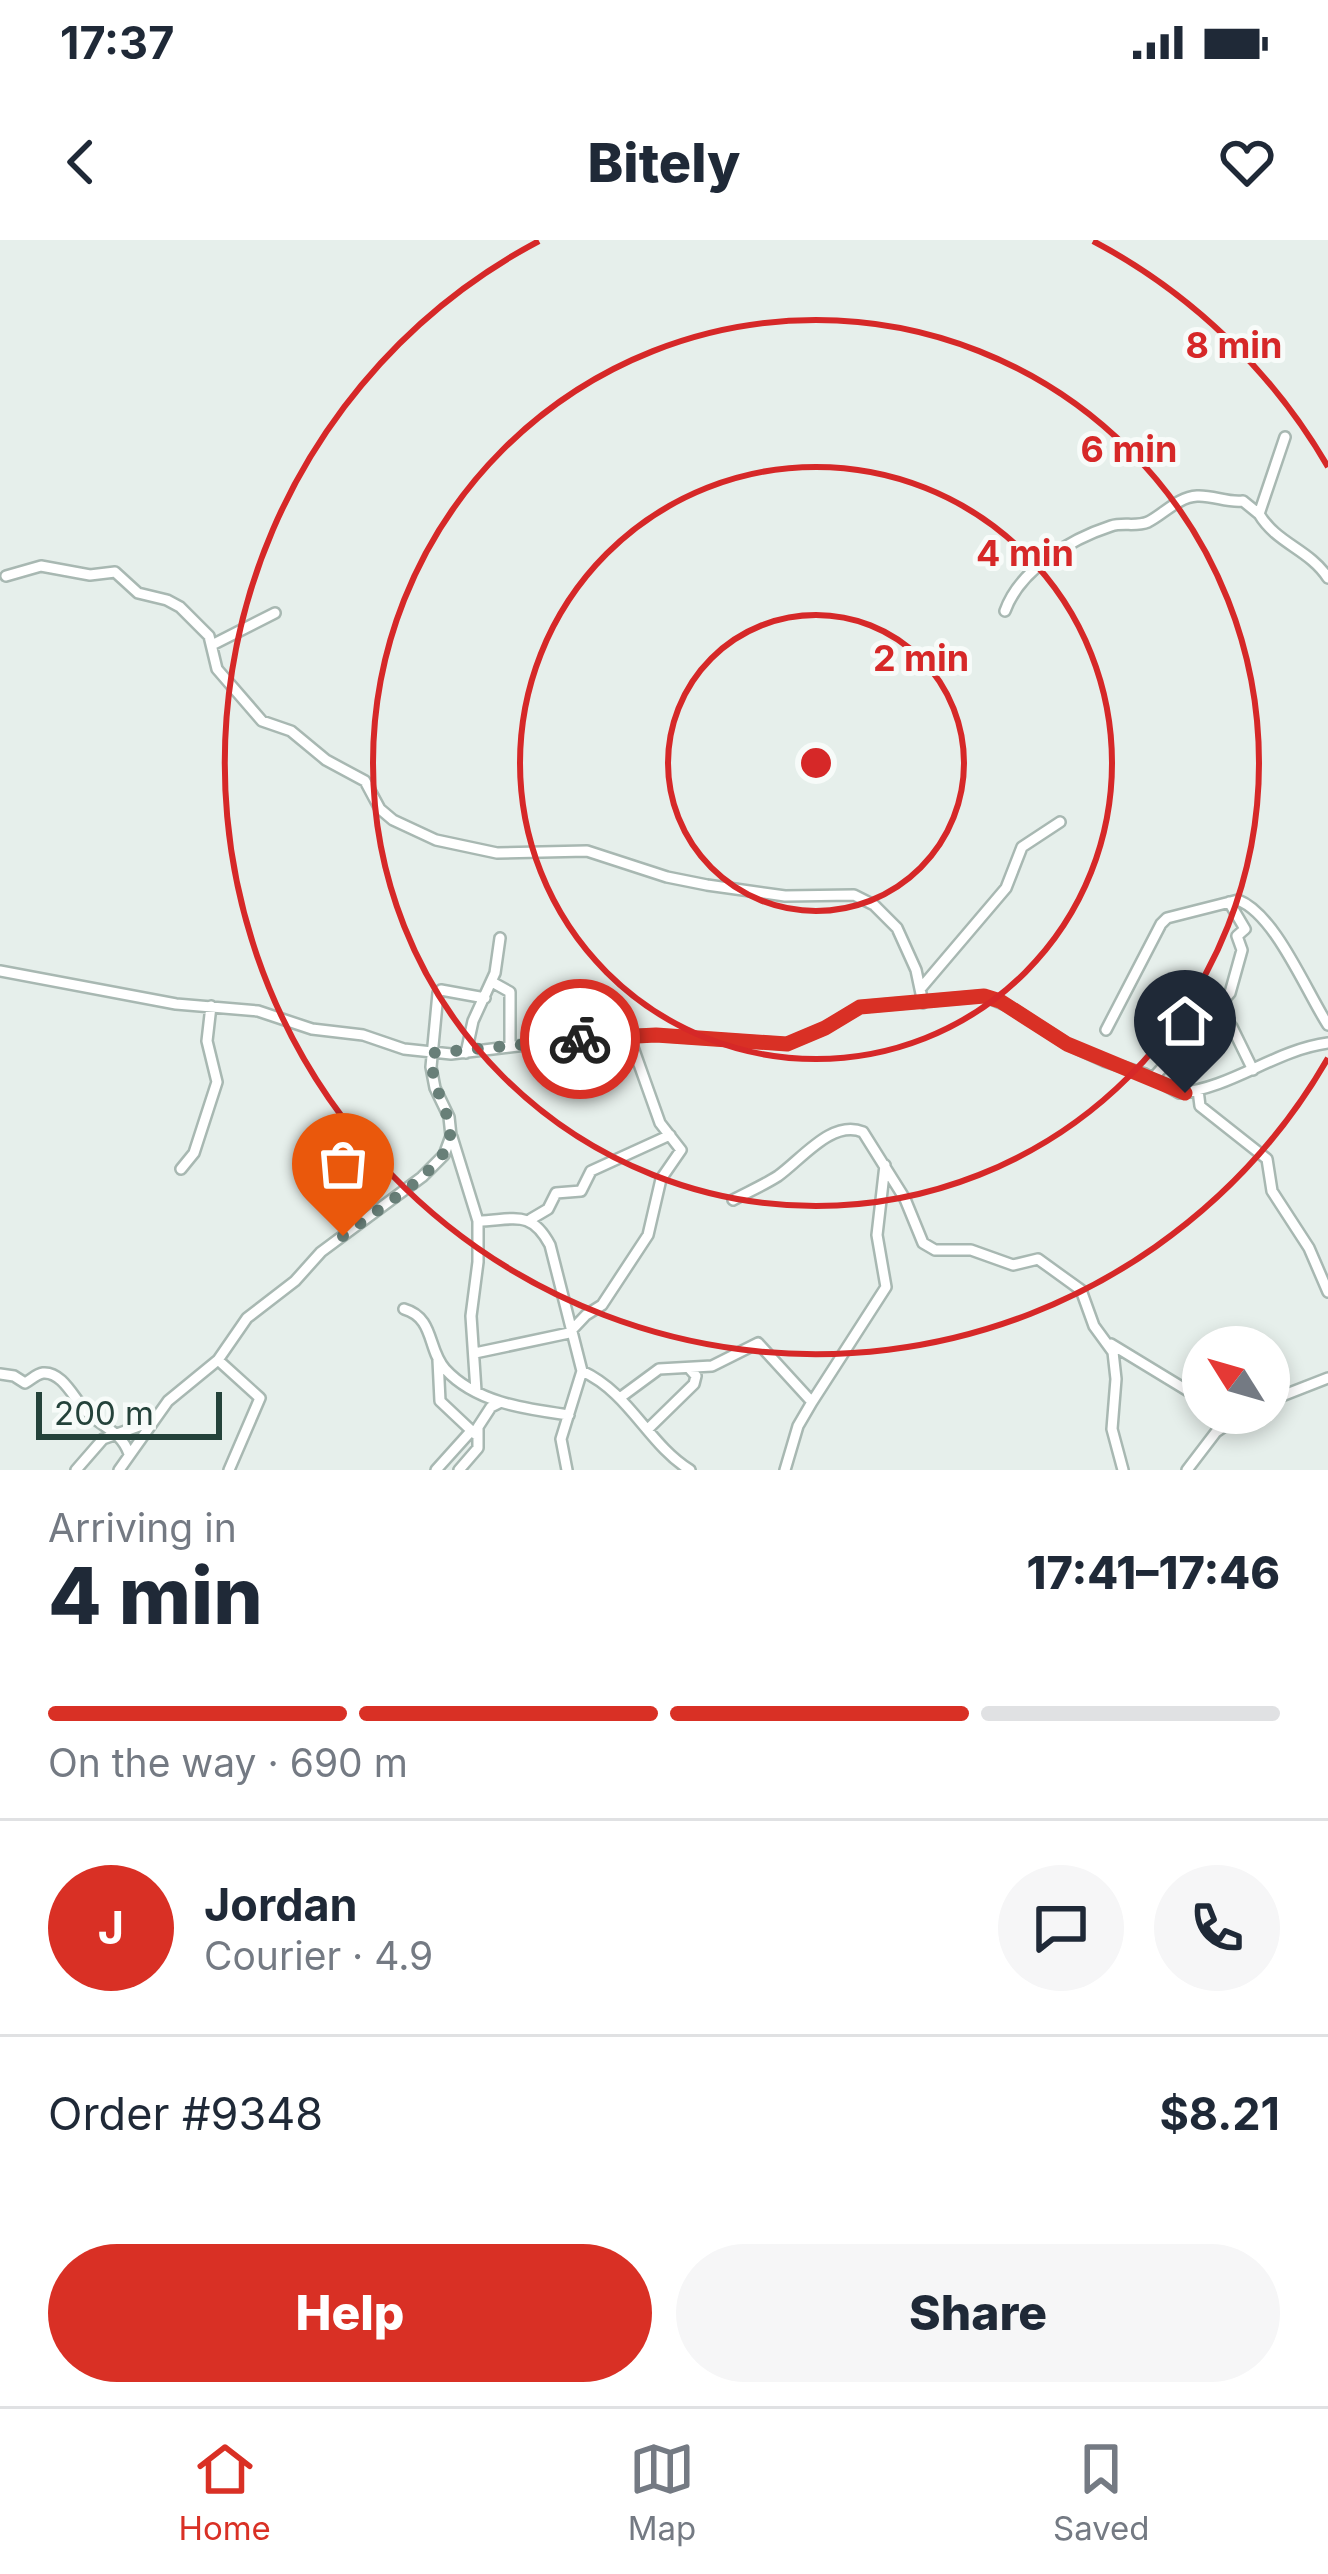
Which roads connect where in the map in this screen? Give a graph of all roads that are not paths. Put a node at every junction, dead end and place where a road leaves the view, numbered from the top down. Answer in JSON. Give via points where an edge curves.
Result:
{"nodes":[{"id":1,"x":1285,"y":437,"type":"dead end"},
{"id":2,"x":1259,"y":514,"type":"junction"},
{"id":3,"x":6,"y":576,"type":"dead end"},
{"id":4,"x":1328,"y":578,"type":"edge"},
{"id":5,"x":1005,"y":611,"type":"dead end"},
{"id":6,"x":275,"y":613,"type":"dead end"},
{"id":7,"x":212,"y":645,"type":"junction"},
{"id":8,"x":1060,"y":822,"type":"dead end"},
{"id":9,"x":1229,"y":902,"type":"junction"},
{"id":10,"x":500,"y":938,"type":"dead end"},
{"id":11,"x":0,"y":971,"type":"edge"},
{"id":12,"x":492,"y":982,"type":"junction"},
{"id":13,"x":922,"y":988,"type":"junction"},
{"id":14,"x":485,"y":998,"type":"junction"},
{"id":15,"x":923,"y":1003,"type":"junction"},
{"id":16,"x":211,"y":1006,"type":"junction"},
{"id":17,"x":1328,"y":1025,"type":"edge"},
{"id":18,"x":1195,"y":1028,"type":"junction"},
{"id":19,"x":1106,"y":1030,"type":"dead end"},
{"id":20,"x":629,"y":1036,"type":"junction"},
{"id":21,"x":1328,"y":1043,"type":"edge"},
{"id":22,"x":510,"y":1047,"type":"junction"},
{"id":23,"x":433,"y":1053,"type":"junction"},
{"id":24,"x":466,"y":1053,"type":"junction"},
{"id":25,"x":1253,"y":1070,"type":"junction"},
{"id":26,"x":1153,"y":1078,"type":"junction"},
{"id":27,"x":1198,"y":1090,"type":"junction"},
{"id":28,"x":670,"y":1135,"type":"junction"},
{"id":29,"x":451,"y":1136,"type":"junction"},
{"id":30,"x":885,"y":1165,"type":"junction"},
{"id":31,"x":181,"y":1169,"type":"dead end"},
{"id":32,"x":733,"y":1200,"type":"dead end"},
{"id":33,"x":531,"y":1219,"type":"junction"},
{"id":34,"x":478,"y":1221,"type":"junction"},
{"id":35,"x":1328,"y":1292,"type":"edge"},
{"id":36,"x":404,"y":1309,"type":"dead end"},
{"id":37,"x":569,"y":1334,"type":"junction"},
{"id":38,"x":1108,"y":1342,"type":"junction"},
{"id":39,"x":475,"y":1353,"type":"junction"},
{"id":40,"x":218,"y":1360,"type":"junction"},
{"id":41,"x":438,"y":1360,"type":"junction"},
{"id":42,"x":689,"y":1367,"type":"junction"},
{"id":43,"x":582,"y":1371,"type":"junction"},
{"id":44,"x":0,"y":1375,"type":"edge"},
{"id":45,"x":1328,"y":1378,"type":"edge"},
{"id":46,"x":1182,"y":1387,"type":"edge"},
{"id":47,"x":476,"y":1391,"type":"junction"},
{"id":48,"x":1290,"y":1393,"type":"edge"},
{"id":49,"x":621,"y":1397,"type":"junction"},
{"id":50,"x":812,"y":1402,"type":"junction"},
{"id":51,"x":500,"y":1403,"type":"junction"},
{"id":52,"x":569,"y":1414,"type":"junction"},
{"id":53,"x":153,"y":1421,"type":"junction"},
{"id":54,"x":649,"y":1428,"type":"junction"},
{"id":55,"x":114,"y":1432,"type":"junction"},
{"id":56,"x":473,"y":1432,"type":"junction"},
{"id":57,"x":1217,"y":1434,"type":"edge"},
{"id":58,"x":129,"y":1454,"type":"junction"},
{"id":59,"x":76,"y":1470,"type":"edge"},
{"id":60,"x":118,"y":1470,"type":"edge"},
{"id":61,"x":230,"y":1470,"type":"edge"},
{"id":62,"x":436,"y":1470,"type":"edge"},
{"id":63,"x":459,"y":1470,"type":"edge"},
{"id":64,"x":567,"y":1470,"type":"edge"},
{"id":65,"x":690,"y":1470,"type":"edge"},
{"id":66,"x":784,"y":1470,"type":"edge"},
{"id":67,"x":1123,"y":1470,"type":"edge"},
{"id":68,"x":1187,"y":1470,"type":"edge"}],
"edges":[{"from":1,"to":2,"type":"street"},
{"from":2,"to":4,"type":"street"},
{"from":2,"to":5,"type":"street","via":[[1243,501],[1197,496],[1140,524],[1085,534],[1022,584]]},
{"from":3,"to":7,"type":"street","via":[[38,566],[116,572],[138,593],[176,604]]},
{"from":6,"to":7,"type":"street"},
{"from":7,"to":13,"type":"street","via":[[217,670],[262,722],[291,731],[365,782],[393,820],[497,853],[587,851],[707,885],[854,895],[897,928]]},
{"from":8,"to":13,"type":"street","via":[[1022,847],[1006,888]]},
{"from":9,"to":17,"type":"street","via":[[1260,914]]},
{"from":9,"to":18,"type":"street","via":[[1245,929],[1237,936],[1240,958],[1230,992]]},
{"from":9,"to":19,"type":"street","via":[[1161,924]]},
{"from":10,"to":12,"type":"street"},
{"from":11,"to":16,"type":"street"},
{"from":12,"to":14,"type":"street"},
{"from":12,"to":22,"type":"street","via":[[510,992]]},
{"from":13,"to":15,"type":"street"},
{"from":14,"to":23,"type":"street","via":[[439,992]]},
{"from":14,"to":24,"type":"street"},
{"from":15,"to":20,"type":"street","via":[[860,1007],[787,1044]]},
{"from":15,"to":26,"type":"street","via":[[992,998],[1067,1044]]},
{"from":16,"to":23,"type":"street"},
{"from":16,"to":31,"type":"street","via":[[207,1040],[217,1082]]},
{"from":18,"to":25,"type":"street","via":[[1210,1038],[1232,1027]]},
{"from":18,"to":26,"type":"street"},
{"from":20,"to":22,"type":"street"},
{"from":20,"to":28,"type":"street"},
{"from":21,"to":25,"type":"street"},
{"from":22,"to":24,"type":"street"},
{"from":23,"to":24,"type":"street"},
{"from":23,"to":29,"type":"street","via":[[431,1077]]},
{"from":25,"to":27,"type":"street"},
{"from":26,"to":27,"type":"street","via":[[1179,1093]]},
{"from":27,"to":35,"type":"street","via":[[1200,1106],[1267,1159],[1272,1191]]},
{"from":28,"to":33,"type":"street","via":[[591,1171],[581,1191],[556,1193]]},
{"from":28,"to":37,"type":"street","via":[[680,1153],[661,1179],[648,1235],[610,1297]]},
{"from":29,"to":34,"type":"street"},
{"from":29,"to":40,"type":"street","via":[[422,1178],[247,1318]]},
{"from":30,"to":32,"type":"street","via":[[863,1132],[838,1130]]},
{"from":30,"to":38,"type":"street","via":[[923,1243],[1013,1265],[1046,1263],[1081,1290]]},
{"from":30,"to":50,"type":"street","via":[[877,1234],[886,1287]]},
{"from":33,"to":34,"type":"street"},
{"from":33,"to":37,"type":"street","via":[[550,1245]]},
{"from":34,"to":39,"type":"street"},
{"from":36,"to":41,"type":"street","via":[[423,1321]]},
{"from":37,"to":39,"type":"street"},
{"from":37,"to":43,"type":"street"},
{"from":38,"to":46,"type":"street"},
{"from":38,"to":67,"type":"street","via":[[1114,1446]]},
{"from":39,"to":47,"type":"street"},
{"from":40,"to":53,"type":"street"},
{"from":40,"to":61,"type":"street","via":[[260,1398]]},
{"from":41,"to":47,"type":"street"},
{"from":41,"to":56,"type":"street","via":[[440,1401]]},
{"from":42,"to":49,"type":"street","via":[[659,1369]]},
{"from":42,"to":50,"type":"street","via":[[712,1366],[758,1343]]},
{"from":42,"to":54,"type":"street","via":[[694,1384]]},
{"from":43,"to":49,"type":"street"},
{"from":43,"to":52,"type":"street"},
{"from":44,"to":55,"type":"street","via":[[23,1383],[50,1375]]},
{"from":45,"to":48,"type":"street"},
{"from":47,"to":51,"type":"street"},
{"from":49,"to":54,"type":"street"},
{"from":50,"to":66,"type":"street"},
{"from":51,"to":52,"type":"street"},
{"from":51,"to":56,"type":"street"},
{"from":52,"to":64,"type":"street","via":[[561,1439]]},
{"from":53,"to":55,"type":"street"},
{"from":53,"to":58,"type":"street"},
{"from":54,"to":65,"type":"street"},
{"from":55,"to":58,"type":"street"},
{"from":55,"to":59,"type":"street"},
{"from":56,"to":62,"type":"street"},
{"from":56,"to":63,"type":"street","via":[[477,1450]]},
{"from":57,"to":68,"type":"street"},
{"from":58,"to":60,"type":"street"}]}
